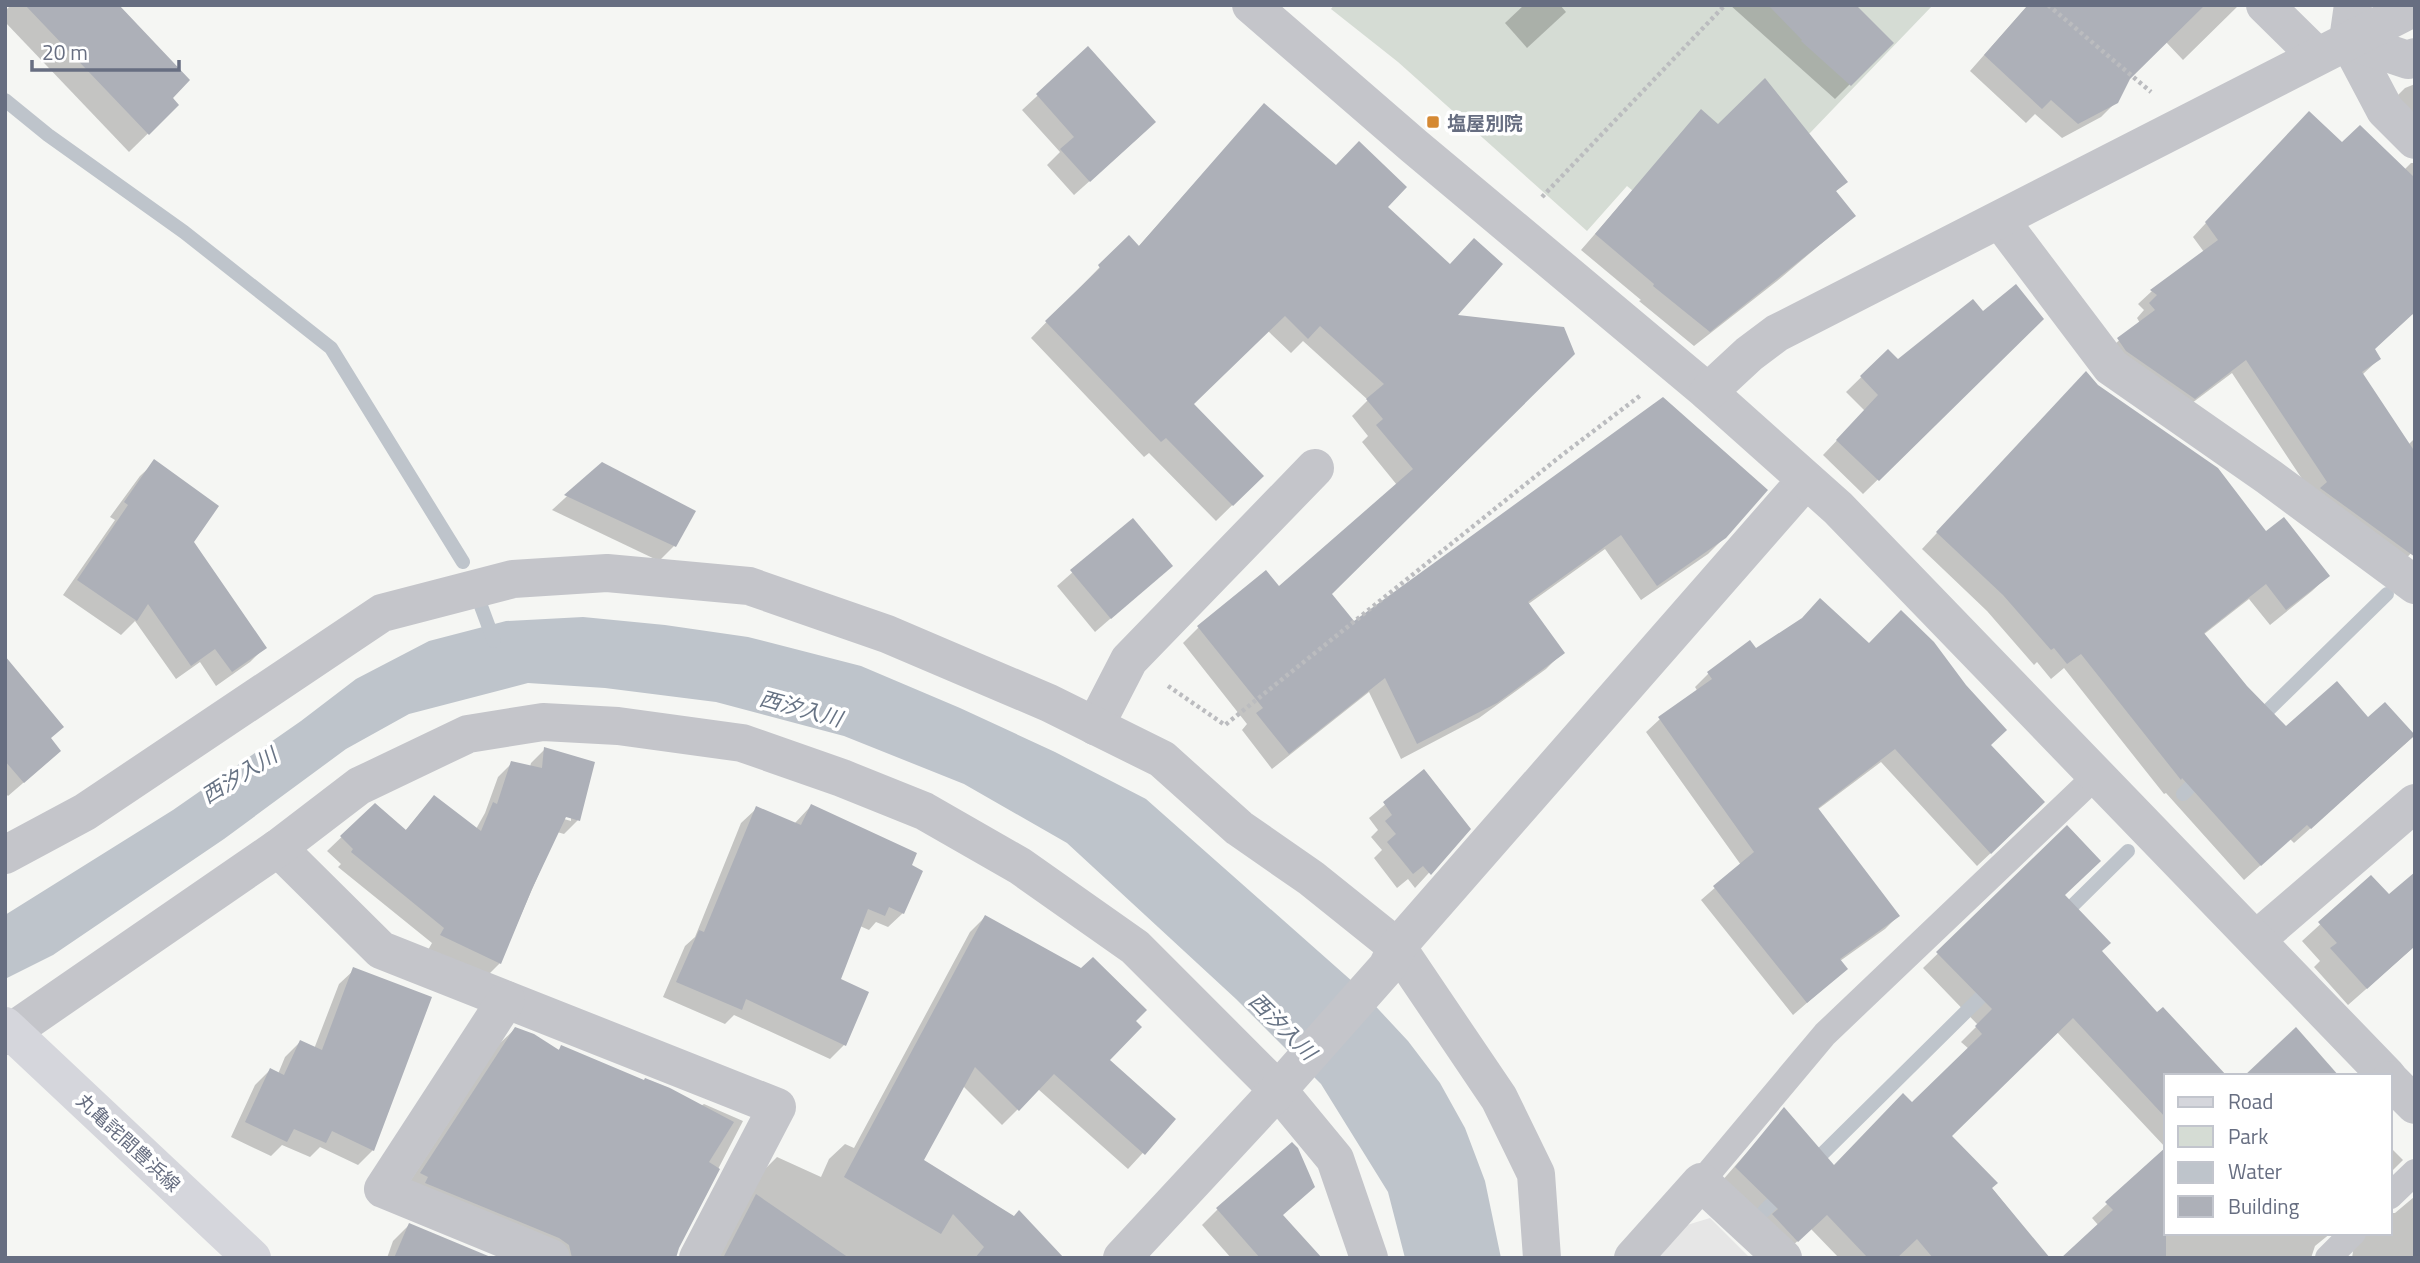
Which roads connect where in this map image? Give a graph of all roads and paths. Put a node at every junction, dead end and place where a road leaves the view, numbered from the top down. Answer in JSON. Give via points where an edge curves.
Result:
{"nodes":[{"id":1,"x":1251,"y":5,"type":"edge"},
{"id":2,"x":1725,"y":5,"type":"edge"},
{"id":3,"x":2048,"y":5,"type":"edge"},
{"id":4,"x":2265,"y":5,"type":"edge"},
{"id":5,"x":2415,"y":7,"type":"edge"},
{"id":6,"x":2340,"y":34,"type":"edge"},
{"id":7,"x":2415,"y":57,"type":"edge"},
{"id":8,"x":2187,"y":122,"type":"junction"},
{"id":9,"x":2415,"y":140,"type":"edge"},
{"id":10,"x":2000,"y":220,"type":"junction"},
{"id":11,"x":1512,"y":229,"type":"junction"},
{"id":12,"x":1677,"y":367,"type":"junction"},
{"id":13,"x":1708,"y":392,"type":"junction"},
{"id":14,"x":1315,"y":468,"type":"dead end"},
{"id":15,"x":1806,"y":480,"type":"junction"},
{"id":16,"x":2415,"y":584,"type":"edge"},
{"id":17,"x":1129,"y":660,"type":"junction"},
{"id":18,"x":1095,"y":726,"type":"junction"},
{"id":19,"x":2097,"y":775,"type":"junction"},
{"id":20,"x":2415,"y":803,"type":"edge"},
{"id":21,"x":278,"y":848,"type":"junction"},
{"id":22,"x":5,"y":855,"type":"edge"},
{"id":23,"x":2257,"y":939,"type":"junction"},
{"id":24,"x":1392,"y":957,"type":"junction"},
{"id":25,"x":506,"y":1000,"type":"junction"},
{"id":26,"x":8,"y":1031,"type":"edge"},
{"id":27,"x":2384,"y":1074,"type":"edge"},
{"id":28,"x":2392,"y":1082,"type":"edge"},
{"id":29,"x":1284,"y":1083,"type":"junction"},
{"id":30,"x":2415,"y":1105,"type":"edge"},
{"id":31,"x":2415,"y":1172,"type":"edge"},
{"id":32,"x":1701,"y":1182,"type":"junction"},
{"id":33,"x":2392,"y":1194,"type":"edge"},
{"id":34,"x":2351,"y":1235,"type":"edge"},
{"id":35,"x":252,"y":1258,"type":"edge"},
{"id":36,"x":551,"y":1258,"type":"edge"},
{"id":37,"x":698,"y":1258,"type":"edge"},
{"id":38,"x":1122,"y":1258,"type":"edge"},
{"id":39,"x":1369,"y":1258,"type":"edge"},
{"id":40,"x":1542,"y":1258,"type":"edge"},
{"id":41,"x":1633,"y":1258,"type":"edge"},
{"id":42,"x":1783,"y":1258,"type":"edge"},
{"id":43,"x":2328,"y":1258,"type":"edge"}],
"edges":[{"from":1,"to":11,"type":"street"},
{"from":2,"to":11,"type":"path"},
{"from":3,"to":8,"type":"path"},
{"from":4,"to":6,"type":"street"},
{"from":5,"to":6,"type":"street"},
{"from":6,"to":7,"type":"street","via":[[2407,60]]},
{"from":6,"to":8,"type":"street"},
{"from":6,"to":9,"type":"street","via":[[2385,110]]},
{"from":8,"to":10,"type":"street"},
{"from":10,"to":13,"type":"street","via":[[1777,333]]},
{"from":10,"to":16,"type":"street","via":[[2111,367]]},
{"from":11,"to":12,"type":"street"},
{"from":12,"to":13,"type":"street"},
{"from":12,"to":17,"type":"path","via":[[1225,725]]},
{"from":13,"to":15,"type":"street"},
{"from":14,"to":17,"type":"street"},
{"from":15,"to":19,"type":"street"},
{"from":15,"to":24,"type":"street"},
{"from":17,"to":18,"type":"street"},
{"from":18,"to":22,"type":"street","via":[[887,634],[749,586],[607,573],[513,579],[382,613],[85,812]]},
{"from":18,"to":24,"type":"street","via":[[1162,760],[1239,828],[1311,878]]},
{"from":19,"to":23,"type":"street"},
{"from":19,"to":32,"type":"lane","via":[[1825,1034]]},
{"from":20,"to":23,"type":"street"},
{"from":21,"to":25,"type":"street","via":[[381,950]]},
{"from":21,"to":26,"type":"street"},
{"from":21,"to":29,"type":"street","via":[[359,786],[468,734],[543,722],[618,726],[742,743],[924,811],[1020,866],[1135,947]]},
{"from":23,"to":27,"type":"street"},
{"from":24,"to":29,"type":"street"},
{"from":24,"to":40,"type":"street","via":[[1499,1098],[1536,1174]]},
{"from":25,"to":36,"type":"street","via":[[383,1189]]},
{"from":25,"to":37,"type":"street","via":[[777,1107]]},
{"from":26,"to":35,"type":"main road","name":"丸亀詫間豊浜線"},
{"from":28,"to":30,"type":"street"},
{"from":29,"to":38,"type":"street"},
{"from":29,"to":39,"type":"street","via":[[1335,1159]]},
{"from":31,"to":33,"type":"lane"},
{"from":32,"to":41,"type":"street"},
{"from":32,"to":42,"type":"street"},
{"from":34,"to":43,"type":"lane"}]}
